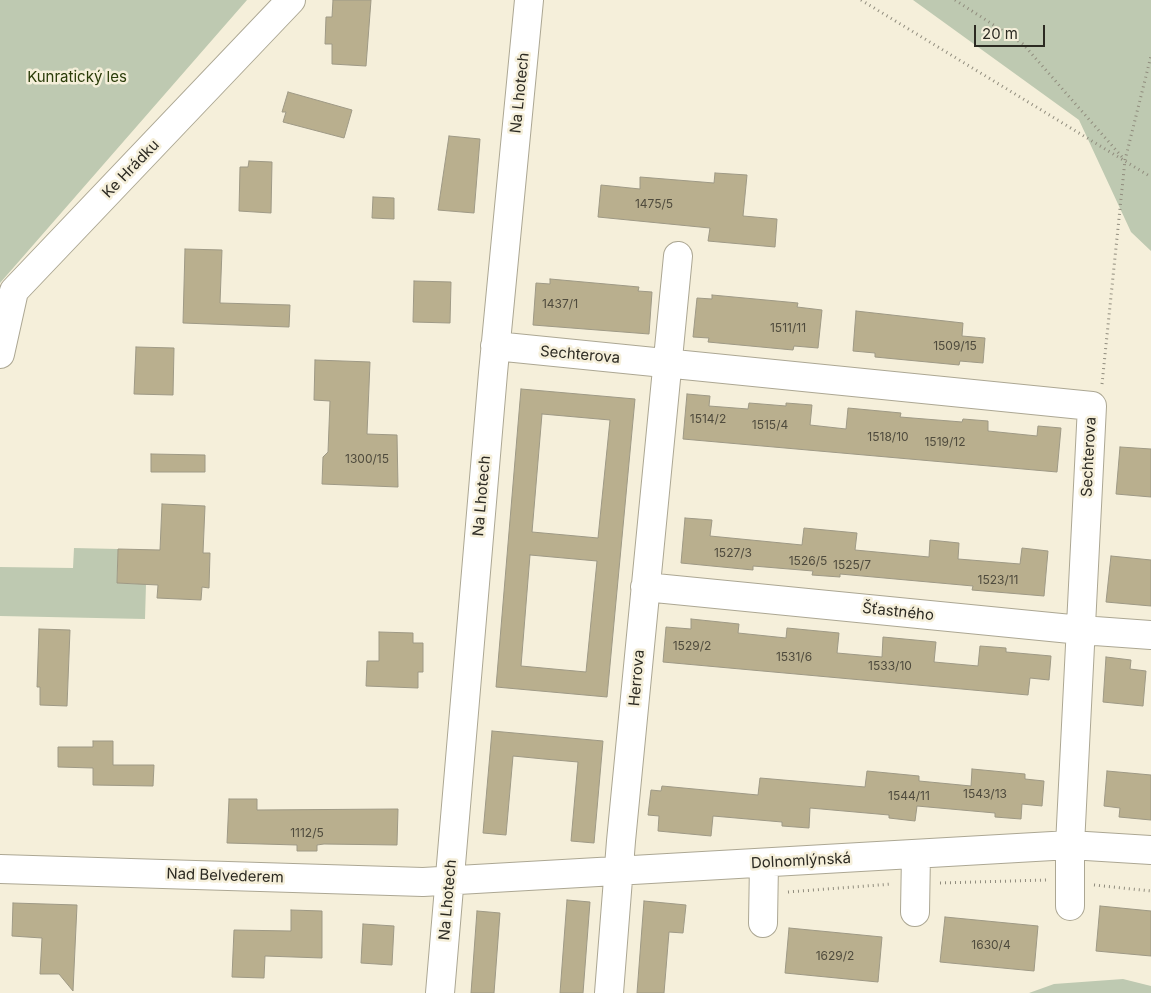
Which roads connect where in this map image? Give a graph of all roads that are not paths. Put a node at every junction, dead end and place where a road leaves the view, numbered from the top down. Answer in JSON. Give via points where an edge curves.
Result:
{"nodes":[{"id":1,"x":291,"y":0,"type":"edge"},
{"id":2,"x":529,"y":0,"type":"edge"},
{"id":3,"x":678,"y":256,"type":"dead end"},
{"id":4,"x":495,"y":346,"type":"junction"},
{"id":5,"x":0,"y":354,"type":"edge"},
{"id":6,"x":666,"y":363,"type":"junction"},
{"id":7,"x":645,"y":587,"type":"junction"},
{"id":8,"x":1081,"y":630,"type":"junction"},
{"id":9,"x":1151,"y":634,"type":"edge"},
{"id":10,"x":1070,"y":845,"type":"junction"},
{"id":11,"x":1151,"y":850,"type":"edge"},
{"id":12,"x":916,"y":854,"type":"junction"},
{"id":13,"x":764,"y":863,"type":"junction"},
{"id":14,"x":0,"y":869,"type":"edge"},
{"id":15,"x":618,"y":872,"type":"junction"},
{"id":16,"x":450,"y":880,"type":"junction"},
{"id":17,"x":1070,"y":906,"type":"dead end"},
{"id":18,"x":916,"y":912,"type":"dead end"},
{"id":19,"x":763,"y":923,"type":"dead end"},
{"id":20,"x":440,"y":993,"type":"edge"},
{"id":21,"x":609,"y":993,"type":"edge"}],
"edges":[{"from":1,"to":5,"type":"street","name":"Ke Hrádku","via":[[14,291]]},
{"from":2,"to":4,"type":"street","name":"Na Lhotech"},
{"from":3,"to":6,"type":"street"},
{"from":4,"to":6,"type":"street","name":"Sechterova"},
{"from":4,"to":16,"type":"street","name":"Na Lhotech"},
{"from":6,"to":7,"type":"street","name":"Herrova"},
{"from":6,"to":8,"type":"street","name":"Sechterova","via":[[1092,406]]},
{"from":7,"to":8,"type":"street","name":"Šťastného"},
{"from":7,"to":15,"type":"street","name":"Herrova"},
{"from":8,"to":9,"type":"street","name":"Šťastného"},
{"from":8,"to":10,"type":"street","name":"Sechterova"},
{"from":10,"to":11,"type":"street","name":"Dolnomlýnská"},
{"from":10,"to":12,"type":"street","name":"Dolnomlýnská"},
{"from":10,"to":17,"type":"street","name":"Sechterova"},
{"from":12,"to":13,"type":"street","name":"Dolnomlýnská"},
{"from":12,"to":18,"type":"street"},
{"from":13,"to":15,"type":"street","name":"Dolnomlýnská"},
{"from":13,"to":19,"type":"street"},
{"from":14,"to":16,"type":"street","name":"Nad Belvederem","via":[[423,882]]},
{"from":15,"to":16,"type":"street","name":"Dolnomlýnská"},
{"from":15,"to":21,"type":"street","name":"Herrova"},
{"from":16,"to":20,"type":"street","name":"Na Lhotech"}]}
